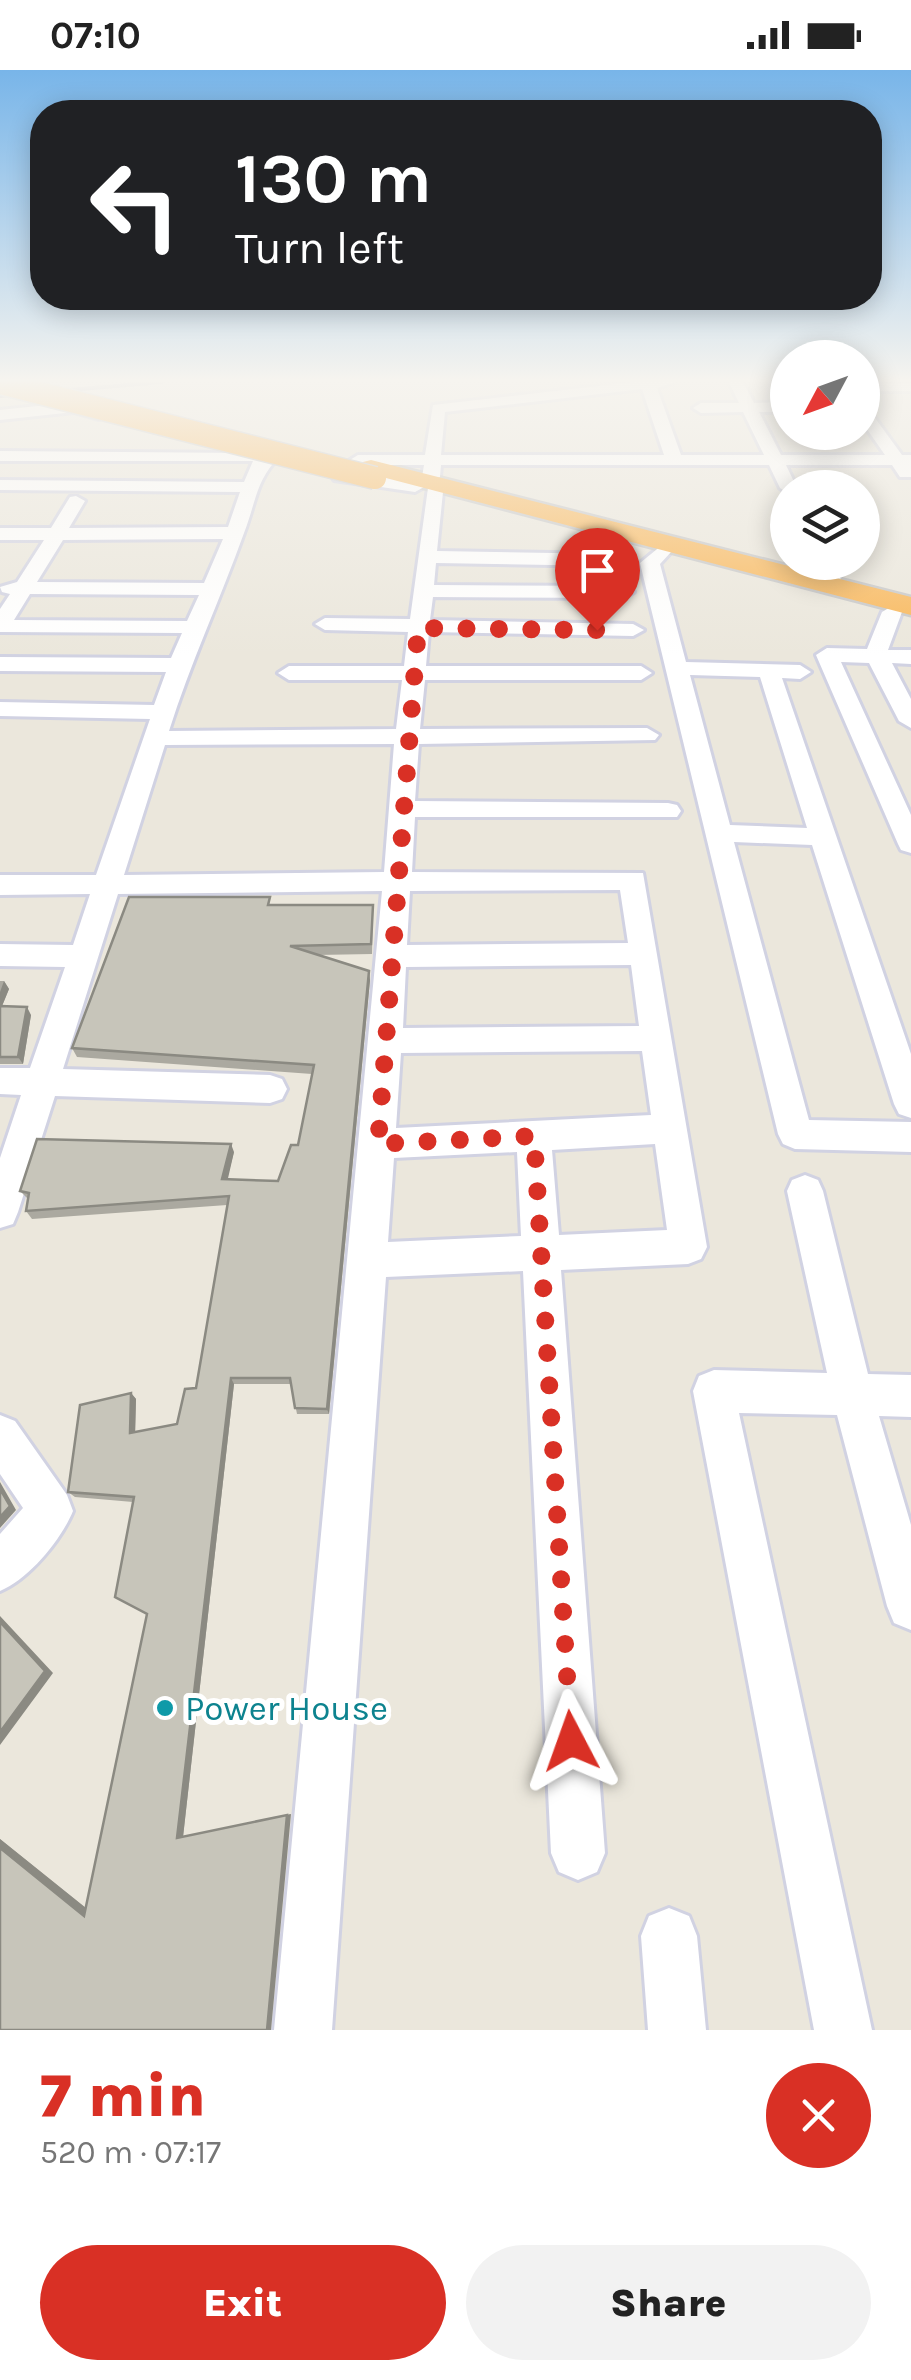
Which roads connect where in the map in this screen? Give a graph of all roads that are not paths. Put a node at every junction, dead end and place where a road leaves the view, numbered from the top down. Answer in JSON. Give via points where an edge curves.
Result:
{"nodes":[{"id":1,"x":175,"y":473,"type":"edge"},
{"id":2,"x":255,"y":473,"type":"edge"},
{"id":3,"x":330,"y":473,"type":"edge"},
{"id":4,"x":395,"y":473,"type":"edge"},
{"id":5,"x":429,"y":473,"type":"edge"},
{"id":6,"x":505,"y":473,"type":"edge"},
{"id":7,"x":428,"y":480,"type":"junction"},
{"id":8,"x":0,"y":485,"type":"edge"},
{"id":9,"x":169,"y":486,"type":"junction"},
{"id":10,"x":251,"y":487,"type":"junction"},
{"id":11,"x":76,"y":501,"type":"dead end"},
{"id":12,"x":158,"y":510,"type":"dead end"},
{"id":13,"x":0,"y":534,"type":"edge"},
{"id":14,"x":57,"y":534,"type":"junction"},
{"id":15,"x":235,"y":534,"type":"junction"},
{"id":16,"x":662,"y":551,"type":"junction"},
{"id":17,"x":612,"y":560,"type":"dead end"},
{"id":18,"x":770,"y":560,"type":"edge"},
{"id":19,"x":840,"y":580,"type":"edge"},
{"id":20,"x":0,"y":588,"type":"edge"},
{"id":21,"x":23,"y":589,"type":"junction"},
{"id":22,"x":210,"y":590,"type":"junction"},
{"id":23,"x":422,"y":592,"type":"junction"},
{"id":24,"x":624,"y":592,"type":"dead end"},
{"id":25,"x":905,"y":611,"type":"edge"},
{"id":26,"x":324,"y":624,"type":"dead end"},
{"id":27,"x":196,"y":626,"type":"junction"},
{"id":28,"x":633,"y":630,"type":"dead end"},
{"id":29,"x":876,"y":654,"type":"junction"},
{"id":30,"x":911,"y":656,"type":"edge"},
{"id":31,"x":0,"y":664,"type":"edge"},
{"id":32,"x":180,"y":665,"type":"junction"},
{"id":33,"x":676,"y":668,"type":"junction"},
{"id":34,"x":768,"y":672,"type":"junction"},
{"id":35,"x":800,"y":672,"type":"dead end"},
{"id":36,"x":289,"y":673,"type":"dead end"},
{"id":37,"x":641,"y":673,"type":"dead end"},
{"id":38,"x":413,"y":674,"type":"junction"},
{"id":39,"x":0,"y":709,"type":"edge"},
{"id":40,"x":911,"y":721,"type":"edge"},
{"id":41,"x":160,"y":725,"type":"junction"},
{"id":42,"x":648,"y":735,"type":"dead end"},
{"id":43,"x":407,"y":736,"type":"junction"},
{"id":44,"x":402,"y":809,"type":"junction"},
{"id":45,"x":668,"y":811,"type":"dead end"},
{"id":46,"x":718,"y":833,"type":"junction"},
{"id":47,"x":823,"y":837,"type":"junction"},
{"id":48,"x":911,"y":844,"type":"edge"},
{"id":49,"x":398,"y":883,"type":"junction"},
{"id":50,"x":110,"y":884,"type":"junction"},
{"id":51,"x":0,"y":885,"type":"edge"},
{"id":52,"x":644,"y":954,"type":"junction"},
{"id":53,"x":0,"y":955,"type":"edge"},
{"id":54,"x":84,"y":956,"type":"junction"},
{"id":55,"x":392,"y":956,"type":"junction"},
{"id":56,"x":657,"y":1038,"type":"junction"},
{"id":57,"x":386,"y":1040,"type":"junction"},
{"id":58,"x":44,"y":1080,"type":"junction"},
{"id":59,"x":0,"y":1081,"type":"edge"},
{"id":60,"x":270,"y":1089,"type":"dead end"},
{"id":61,"x":911,"y":1104,"type":"edge"},
{"id":62,"x":670,"y":1129,"type":"junction"},
{"id":63,"x":534,"y":1136,"type":"junction"},
{"id":64,"x":911,"y":1137,"type":"edge"},
{"id":65,"x":378,"y":1144,"type":"junction"},
{"id":66,"x":804,"y":1191,"type":"dead end"},
{"id":67,"x":0,"y":1212,"type":"edge"},
{"id":68,"x":541,"y":1253,"type":"junction"},
{"id":69,"x":368,"y":1260,"type":"junction"},
{"id":70,"x":852,"y":1394,"type":"junction"},
{"id":71,"x":911,"y":1396,"type":"edge"},
{"id":72,"x":0,"y":1436,"type":"edge"},
{"id":73,"x":0,"y":1568,"type":"edge"},
{"id":74,"x":911,"y":1606,"type":"edge"},
{"id":75,"x":578,"y":1854,"type":"dead end"},
{"id":76,"x":669,"y":1936,"type":"dead end"},
{"id":77,"x":303,"y":2030,"type":"edge"},
{"id":78,"x":677,"y":2030,"type":"edge"},
{"id":79,"x":843,"y":2030,"type":"edge"}],
"edges":[{"from":1,"to":9,"type":"street"},
{"from":2,"to":10,"type":"street"},
{"from":3,"to":7,"type":"street"},
{"from":4,"to":7,"type":"highway"},
{"from":5,"to":7,"type":"street"},
{"from":6,"to":7,"type":"street"},
{"from":7,"to":16,"type":"highway"},
{"from":7,"to":18,"type":"highway"},
{"from":7,"to":23,"type":"street"},
{"from":8,"to":9,"type":"street"},
{"from":9,"to":10,"type":"street"},
{"from":9,"to":12,"type":"street"},
{"from":10,"to":15,"type":"street"},
{"from":11,"to":14,"type":"street"},
{"from":13,"to":14,"type":"street"},
{"from":14,"to":15,"type":"street"},
{"from":14,"to":21,"type":"street"},
{"from":15,"to":22,"type":"street"},
{"from":16,"to":25,"type":"highway"},
{"from":16,"to":33,"type":"street","via":[[650,563]]},
{"from":17,"to":23,"type":"street"},
{"from":19,"to":25,"type":"highway"},
{"from":20,"to":21,"type":"street"},
{"from":21,"to":22,"type":"street"},
{"from":21,"to":27,"type":"street","via":[[0,626]]},
{"from":22,"to":27,"type":"street"},
{"from":23,"to":24,"type":"street"},
{"from":23,"to":26,"type":"street"},
{"from":23,"to":28,"type":"street"},
{"from":23,"to":38,"type":"street"},
{"from":25,"to":29,"type":"street"},
{"from":27,"to":32,"type":"street"},
{"from":29,"to":30,"type":"street"},
{"from":29,"to":40,"type":"street"},
{"from":29,"to":48,"type":"street","via":[[827,655]]},
{"from":31,"to":32,"type":"street"},
{"from":32,"to":41,"type":"street"},
{"from":33,"to":34,"type":"street"},
{"from":33,"to":46,"type":"street"},
{"from":34,"to":35,"type":"street"},
{"from":34,"to":47,"type":"street"},
{"from":36,"to":38,"type":"street"},
{"from":37,"to":38,"type":"street"},
{"from":38,"to":43,"type":"street"},
{"from":39,"to":41,"type":"street"},
{"from":41,"to":43,"type":"street"},
{"from":41,"to":50,"type":"street"},
{"from":42,"to":43,"type":"street"},
{"from":43,"to":44,"type":"street"},
{"from":44,"to":45,"type":"street"},
{"from":44,"to":49,"type":"street"},
{"from":46,"to":47,"type":"street"},
{"from":46,"to":64,"type":"street","via":[[795,1134]]},
{"from":47,"to":61,"type":"street"},
{"from":49,"to":50,"type":"street"},
{"from":49,"to":52,"type":"street","via":[[634,880]]},
{"from":49,"to":55,"type":"street"},
{"from":50,"to":51,"type":"street"},
{"from":50,"to":54,"type":"street"},
{"from":52,"to":55,"type":"street"},
{"from":52,"to":56,"type":"street"},
{"from":53,"to":54,"type":"street"},
{"from":54,"to":58,"type":"street"},
{"from":55,"to":57,"type":"street"},
{"from":56,"to":57,"type":"street"},
{"from":56,"to":62,"type":"street"},
{"from":57,"to":65,"type":"street"},
{"from":58,"to":59,"type":"street"},
{"from":58,"to":60,"type":"street"},
{"from":58,"to":67,"type":"street"},
{"from":62,"to":63,"type":"street"},
{"from":62,"to":68,"type":"street","via":[[688,1247]]},
{"from":63,"to":65,"type":"street"},
{"from":63,"to":68,"type":"street"},
{"from":65,"to":69,"type":"street"},
{"from":66,"to":70,"type":"street"},
{"from":68,"to":69,"type":"street"},
{"from":68,"to":75,"type":"street"},
{"from":69,"to":77,"type":"street"},
{"from":70,"to":71,"type":"street"},
{"from":70,"to":74,"type":"street"},
{"from":70,"to":79,"type":"street","via":[[714,1391]]},
{"from":72,"to":73,"type":"street","via":[[51,1511]]},
{"from":76,"to":78,"type":"street"}]}
